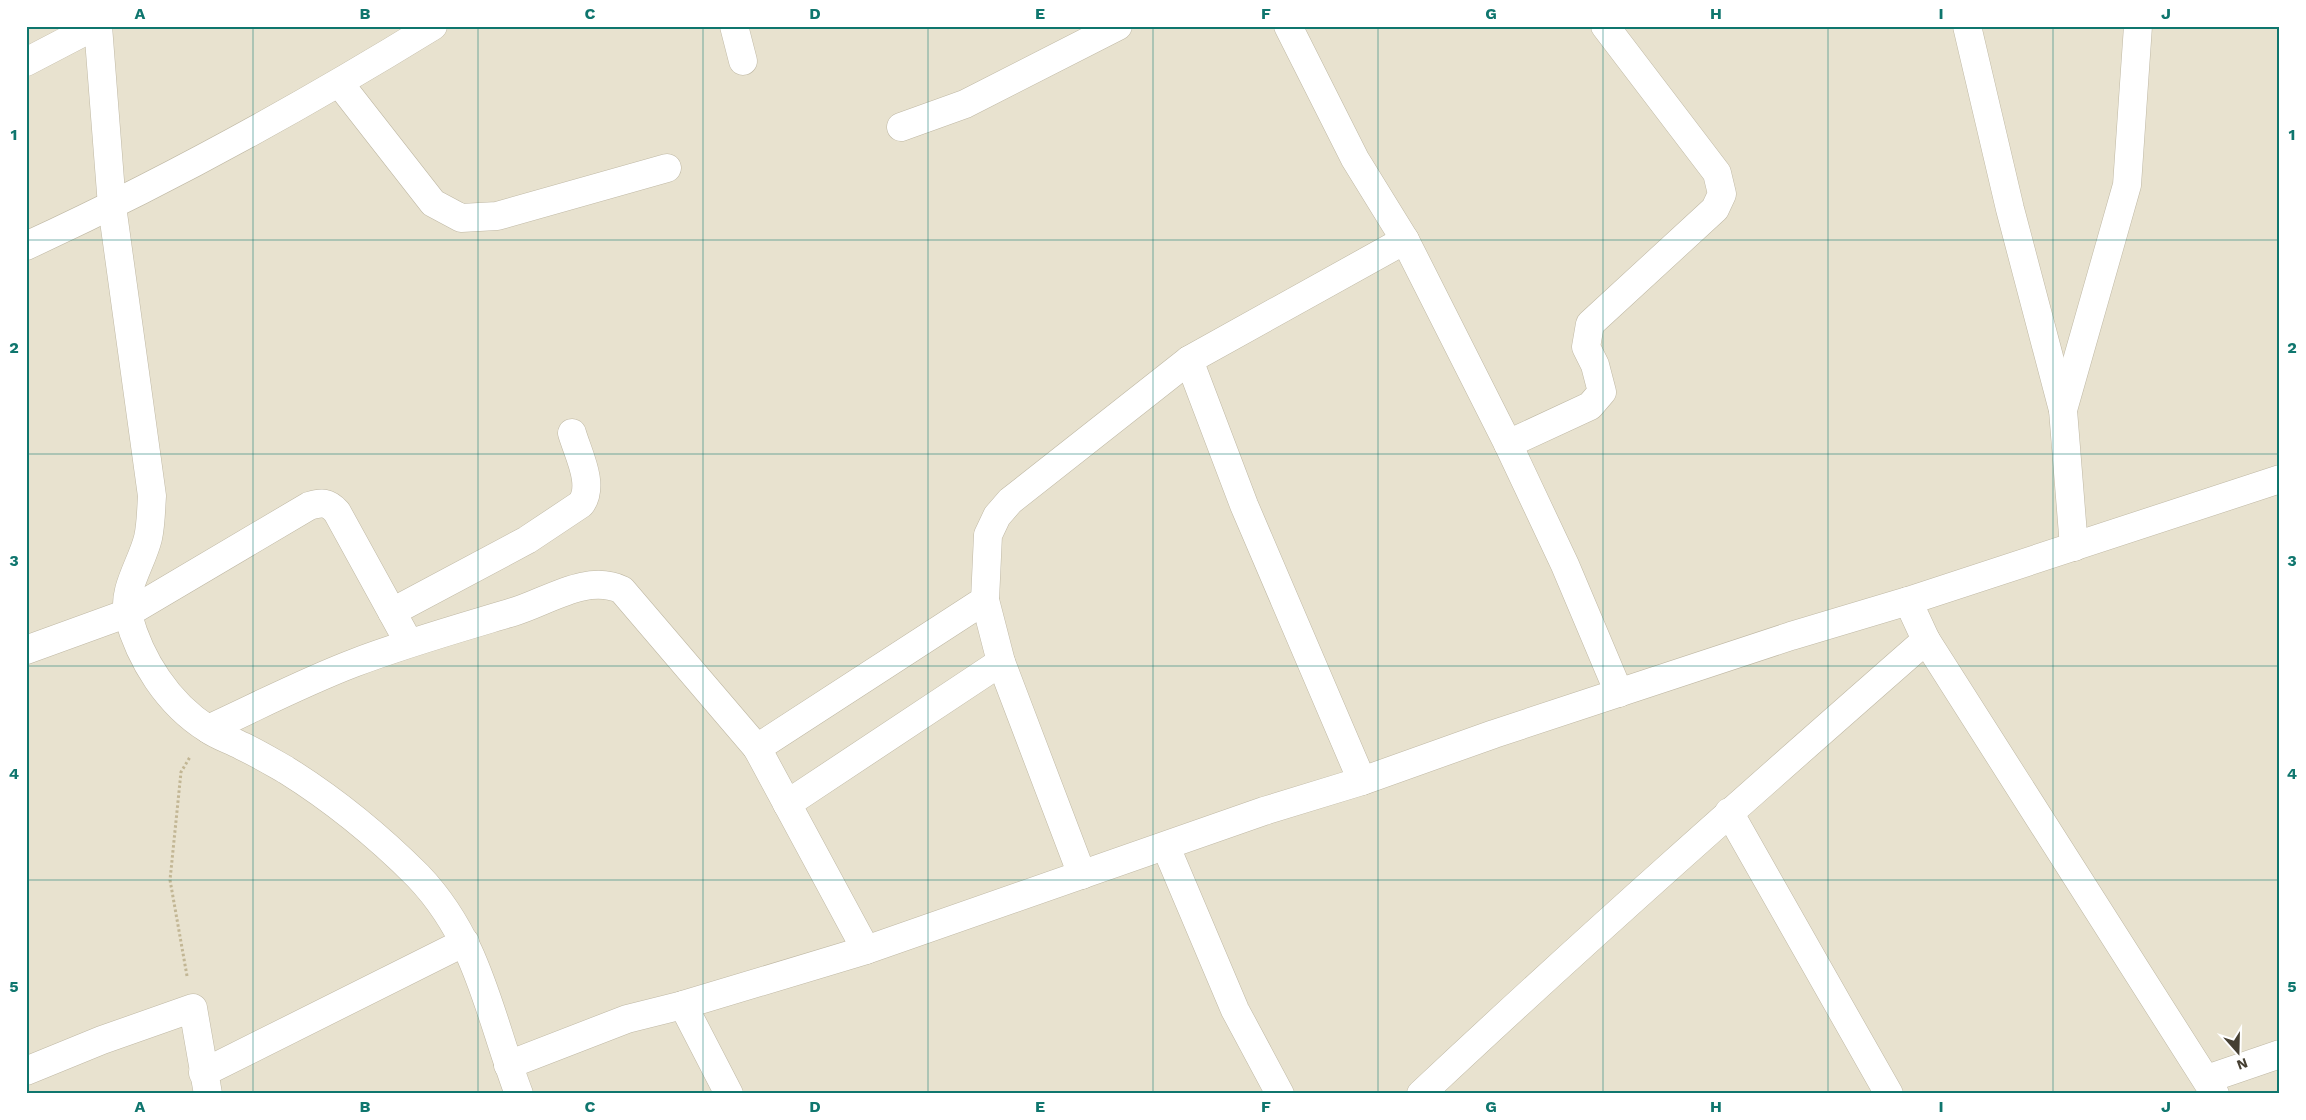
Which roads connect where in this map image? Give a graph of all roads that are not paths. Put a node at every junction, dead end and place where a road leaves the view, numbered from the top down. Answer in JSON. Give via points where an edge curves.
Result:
{"nodes":[{"id":1,"x":96,"y":26,"type":"edge"},
{"id":2,"x":433,"y":26,"type":"edge"},
{"id":3,"x":734,"y":26,"type":"edge"},
{"id":4,"x":1118,"y":26,"type":"edge"},
{"id":5,"x":1288,"y":26,"type":"edge"},
{"id":6,"x":1605,"y":26,"type":"edge"},
{"id":7,"x":1967,"y":26,"type":"edge"},
{"id":8,"x":2138,"y":26,"type":"edge"},
{"id":9,"x":743,"y":61,"type":"dead end"},
{"id":10,"x":26,"y":62,"type":"edge"},
{"id":11,"x":340,"y":84,"type":"junction"},
{"id":12,"x":901,"y":128,"type":"dead end"},
{"id":13,"x":667,"y":168,"type":"dead end"},
{"id":14,"x":112,"y":206,"type":"junction"},
{"id":15,"x":1405,"y":240,"type":"junction"},
{"id":16,"x":26,"y":246,"type":"edge"},
{"id":17,"x":1189,"y":360,"type":"junction"},
{"id":18,"x":2063,"y":410,"type":"junction"},
{"id":19,"x":572,"y":433,"type":"dead end"},
{"id":20,"x":1508,"y":444,"type":"junction"},
{"id":21,"x":2280,"y":480,"type":"edge"},
{"id":22,"x":2074,"y":547,"type":"junction"},
{"id":23,"x":985,"y":600,"type":"junction"},
{"id":24,"x":1908,"y":601,"type":"junction"},
{"id":25,"x":392,"y":612,"type":"junction"},
{"id":26,"x":128,"y":613,"type":"junction"},
{"id":27,"x":1926,"y":640,"type":"junction"},
{"id":28,"x":409,"y":643,"type":"junction"},
{"id":29,"x":26,"y":650,"type":"edge"},
{"id":30,"x":1001,"y":662,"type":"junction"},
{"id":31,"x":1619,"y":693,"type":"junction"},
{"id":32,"x":208,"y":729,"type":"junction"},
{"id":33,"x":757,"y":748,"type":"junction"},
{"id":34,"x":1362,"y":780,"type":"junction"},
{"id":35,"x":788,"y":804,"type":"junction"},
{"id":36,"x":1729,"y":812,"type":"junction"},
{"id":37,"x":1166,"y":847,"type":"junction"},
{"id":38,"x":1082,"y":875,"type":"junction"},
{"id":39,"x":465,"y":942,"type":"junction"},
{"id":40,"x":866,"y":950,"type":"junction"},
{"id":41,"x":683,"y":1006,"type":"junction"},
{"id":42,"x":2280,"y":1054,"type":"edge"},
{"id":43,"x":508,"y":1065,"type":"junction"},
{"id":44,"x":26,"y":1072,"type":"edge"},
{"id":45,"x":206,"y":1083,"type":"edge"},
{"id":46,"x":2211,"y":1086,"type":"edge"},
{"id":47,"x":519,"y":1094,"type":"edge"},
{"id":48,"x":729,"y":1094,"type":"edge"},
{"id":49,"x":1280,"y":1094,"type":"edge"},
{"id":50,"x":1421,"y":1094,"type":"edge"},
{"id":51,"x":1889,"y":1094,"type":"edge"}],
"edges":[{"from":1,"to":10,"type":"street"},
{"from":1,"to":14,"type":"street"},
{"from":2,"to":11,"type":"street"},
{"from":3,"to":9,"type":"street"},
{"from":4,"to":12,"type":"street","via":[[965,104]]},
{"from":5,"to":15,"type":"street","via":[[1356,160]]},
{"from":6,"to":20,"type":"street","via":[[1717,173],[1722,194],[1715,209],[1590,324],[1586,347],[1602,392],[1590,406]]},
{"from":7,"to":18,"type":"street","via":[[2010,209]]},
{"from":8,"to":18,"type":"street","via":[[2127,185]]},
{"from":11,"to":13,"type":"street","via":[[432,203],[461,218],[497,216]]},
{"from":11,"to":14,"type":"street"},
{"from":14,"to":16,"type":"street"},
{"from":14,"to":26,"type":"street","via":[[152,496],[149,536],[128,589]]},
{"from":15,"to":17,"type":"street"},
{"from":15,"to":20,"type":"street"},
{"from":17,"to":23,"type":"street","via":[[1010,501],[997,516],[988,535]]},
{"from":17,"to":34,"type":"street","via":[[1244,505]]},
{"from":18,"to":22,"type":"street"},
{"from":19,"to":25,"type":"street","via":[[587,486],[586,497],[581,504],[527,540]]},
{"from":20,"to":31,"type":"street","via":[[1565,565]]},
{"from":21,"to":22,"type":"street"},
{"from":22,"to":24,"type":"street"},
{"from":23,"to":30,"type":"street"},
{"from":23,"to":33,"type":"street"},
{"from":24,"to":27,"type":"street"},
{"from":24,"to":31,"type":"street"},
{"from":25,"to":26,"type":"street","via":[[337,512],[321,502],[309,506]]},
{"from":25,"to":28,"type":"street"},
{"from":26,"to":29,"type":"street"},
{"from":26,"to":32,"type":"street","via":[[138,644],[156,677],[176,705]]},
{"from":27,"to":36,"type":"street"},
{"from":27,"to":46,"type":"street"},
{"from":28,"to":32,"type":"street","via":[[352,664]]},
{"from":28,"to":33,"type":"street","via":[[515,612],[579,588],[594,584],[611,585],[632,600]]},
{"from":30,"to":35,"type":"street"},
{"from":30,"to":38,"type":"street"},
{"from":31,"to":34,"type":"street"},
{"from":32,"to":39,"type":"street","via":[[286,770],[376,836],[419,877],[448,913]]},
{"from":33,"to":35,"type":"street"},
{"from":34,"to":37,"type":"street"},
{"from":35,"to":40,"type":"street"},
{"from":36,"to":50,"type":"street"},
{"from":36,"to":51,"type":"street"},
{"from":37,"to":38,"type":"street"},
{"from":37,"to":49,"type":"street","via":[[1235,1010]]},
{"from":38,"to":40,"type":"street"},
{"from":39,"to":43,"type":"street","via":[[479,973]]},
{"from":39,"to":45,"type":"street"},
{"from":40,"to":41,"type":"street"},
{"from":41,"to":43,"type":"street","via":[[627,1019]]},
{"from":41,"to":48,"type":"street"},
{"from":42,"to":46,"type":"street"},
{"from":43,"to":47,"type":"street"},
{"from":44,"to":45,"type":"street","via":[[102,1040],[194,1008]]}]}
